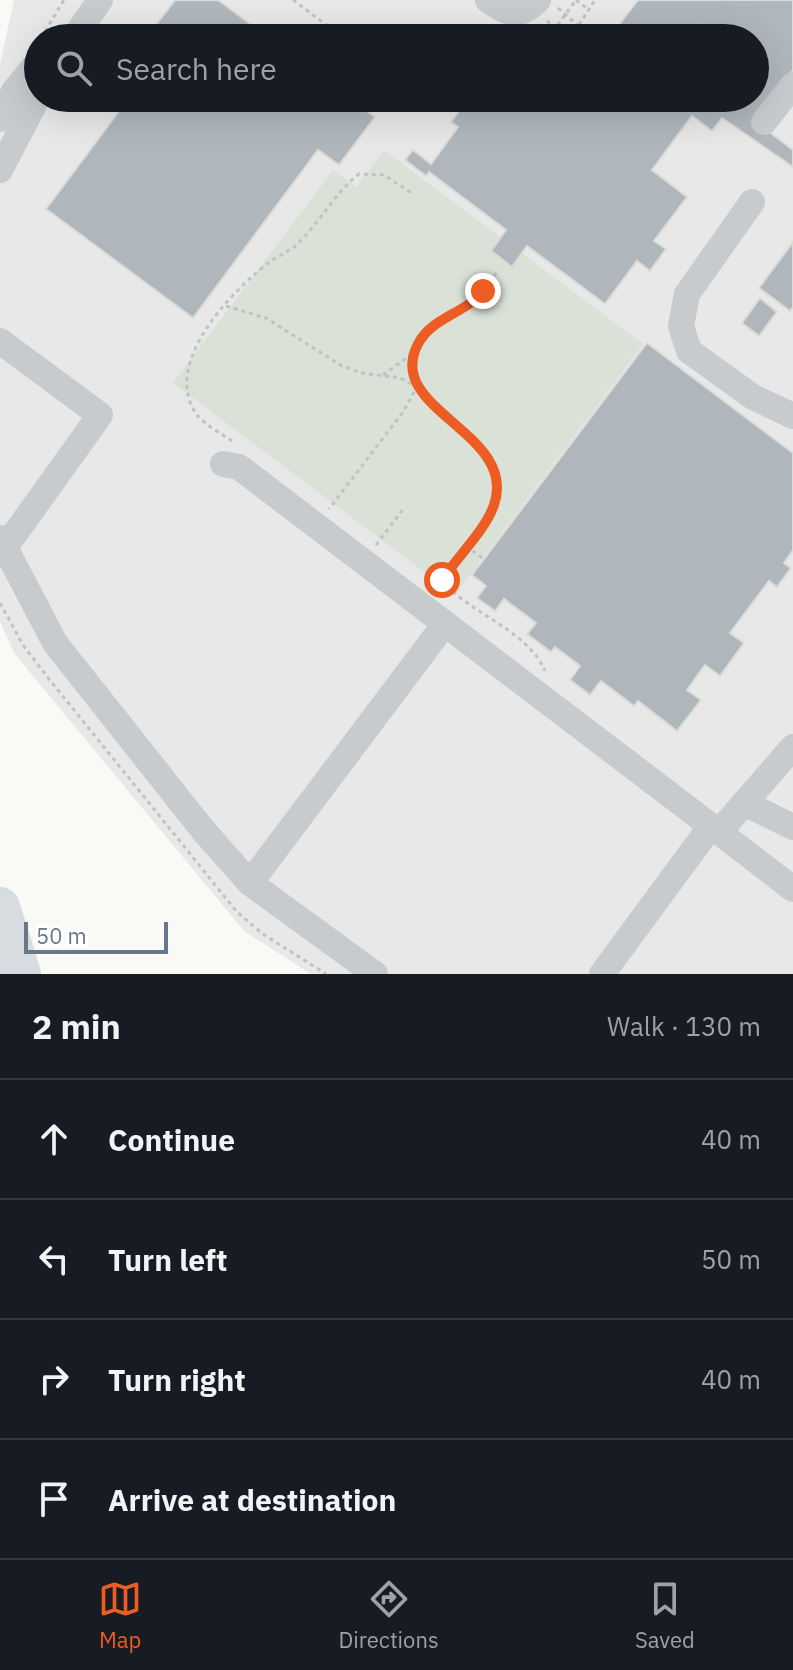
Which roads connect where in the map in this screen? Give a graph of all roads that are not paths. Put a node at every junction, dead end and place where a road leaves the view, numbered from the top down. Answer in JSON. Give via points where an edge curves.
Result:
{"nodes":[{"id":1,"x":488,"y":0,"type":"edge"},
{"id":2,"x":94,"y":8,"type":"edge"},
{"id":3,"x":548,"y":10,"type":"edge"},
{"id":4,"x":76,"y":24,"type":"edge"},
{"id":5,"x":24,"y":79,"type":"edge"},
{"id":6,"x":793,"y":85,"type":"edge"},
{"id":7,"x":30,"y":112,"type":"edge"},
{"id":8,"x":0,"y":119,"type":"edge"},
{"id":9,"x":764,"y":122,"type":"dead end"},
{"id":10,"x":0,"y":170,"type":"edge"},
{"id":11,"x":752,"y":202,"type":"dead end"},
{"id":12,"x":0,"y":341,"type":"edge"},
{"id":13,"x":793,"y":416,"type":"edge"},
{"id":14,"x":230,"y":455,"type":"road end"},
{"id":15,"x":2,"y":543,"type":"edge"},
{"id":16,"x":444,"y":625,"type":"junction"},
{"id":17,"x":793,"y":747,"type":"edge"},
{"id":18,"x":744,"y":803,"type":"junction"},
{"id":19,"x":793,"y":827,"type":"edge"},
{"id":20,"x":715,"y":829,"type":"junction"},
{"id":21,"x":250,"y":883,"type":"junction"},
{"id":22,"x":793,"y":889,"type":"edge"},
{"id":23,"x":0,"y":907,"type":"edge"},
{"id":24,"x":21,"y":974,"type":"edge"},
{"id":25,"x":375,"y":974,"type":"edge"},
{"id":26,"x":602,"y":974,"type":"edge"}],
"edges":[{"from":1,"to":3,"type":"lane","via":[[512,13]]},
{"from":2,"to":4,"type":"lane"},
{"from":5,"to":8,"type":"lane"},
{"from":6,"to":9,"type":"lane"},
{"from":7,"to":10,"type":"lane"},
{"from":11,"to":13,"type":"lane","via":[[687,294],[681,326],[689,351],[753,397]]},
{"from":12,"to":15,"type":"lane","via":[[100,415]]},
{"from":14,"to":16,"type":"lane"},
{"from":15,"to":21,"type":"lane","via":[[55,643]]},
{"from":16,"to":20,"type":"lane"},
{"from":16,"to":21,"type":"lane"},
{"from":17,"to":18,"type":"lane"},
{"from":18,"to":19,"type":"lane"},
{"from":18,"to":20,"type":"lane"},
{"from":20,"to":22,"type":"lane"},
{"from":20,"to":26,"type":"lane"},
{"from":21,"to":25,"type":"lane"},
{"from":23,"to":24,"type":"highway"}]}
